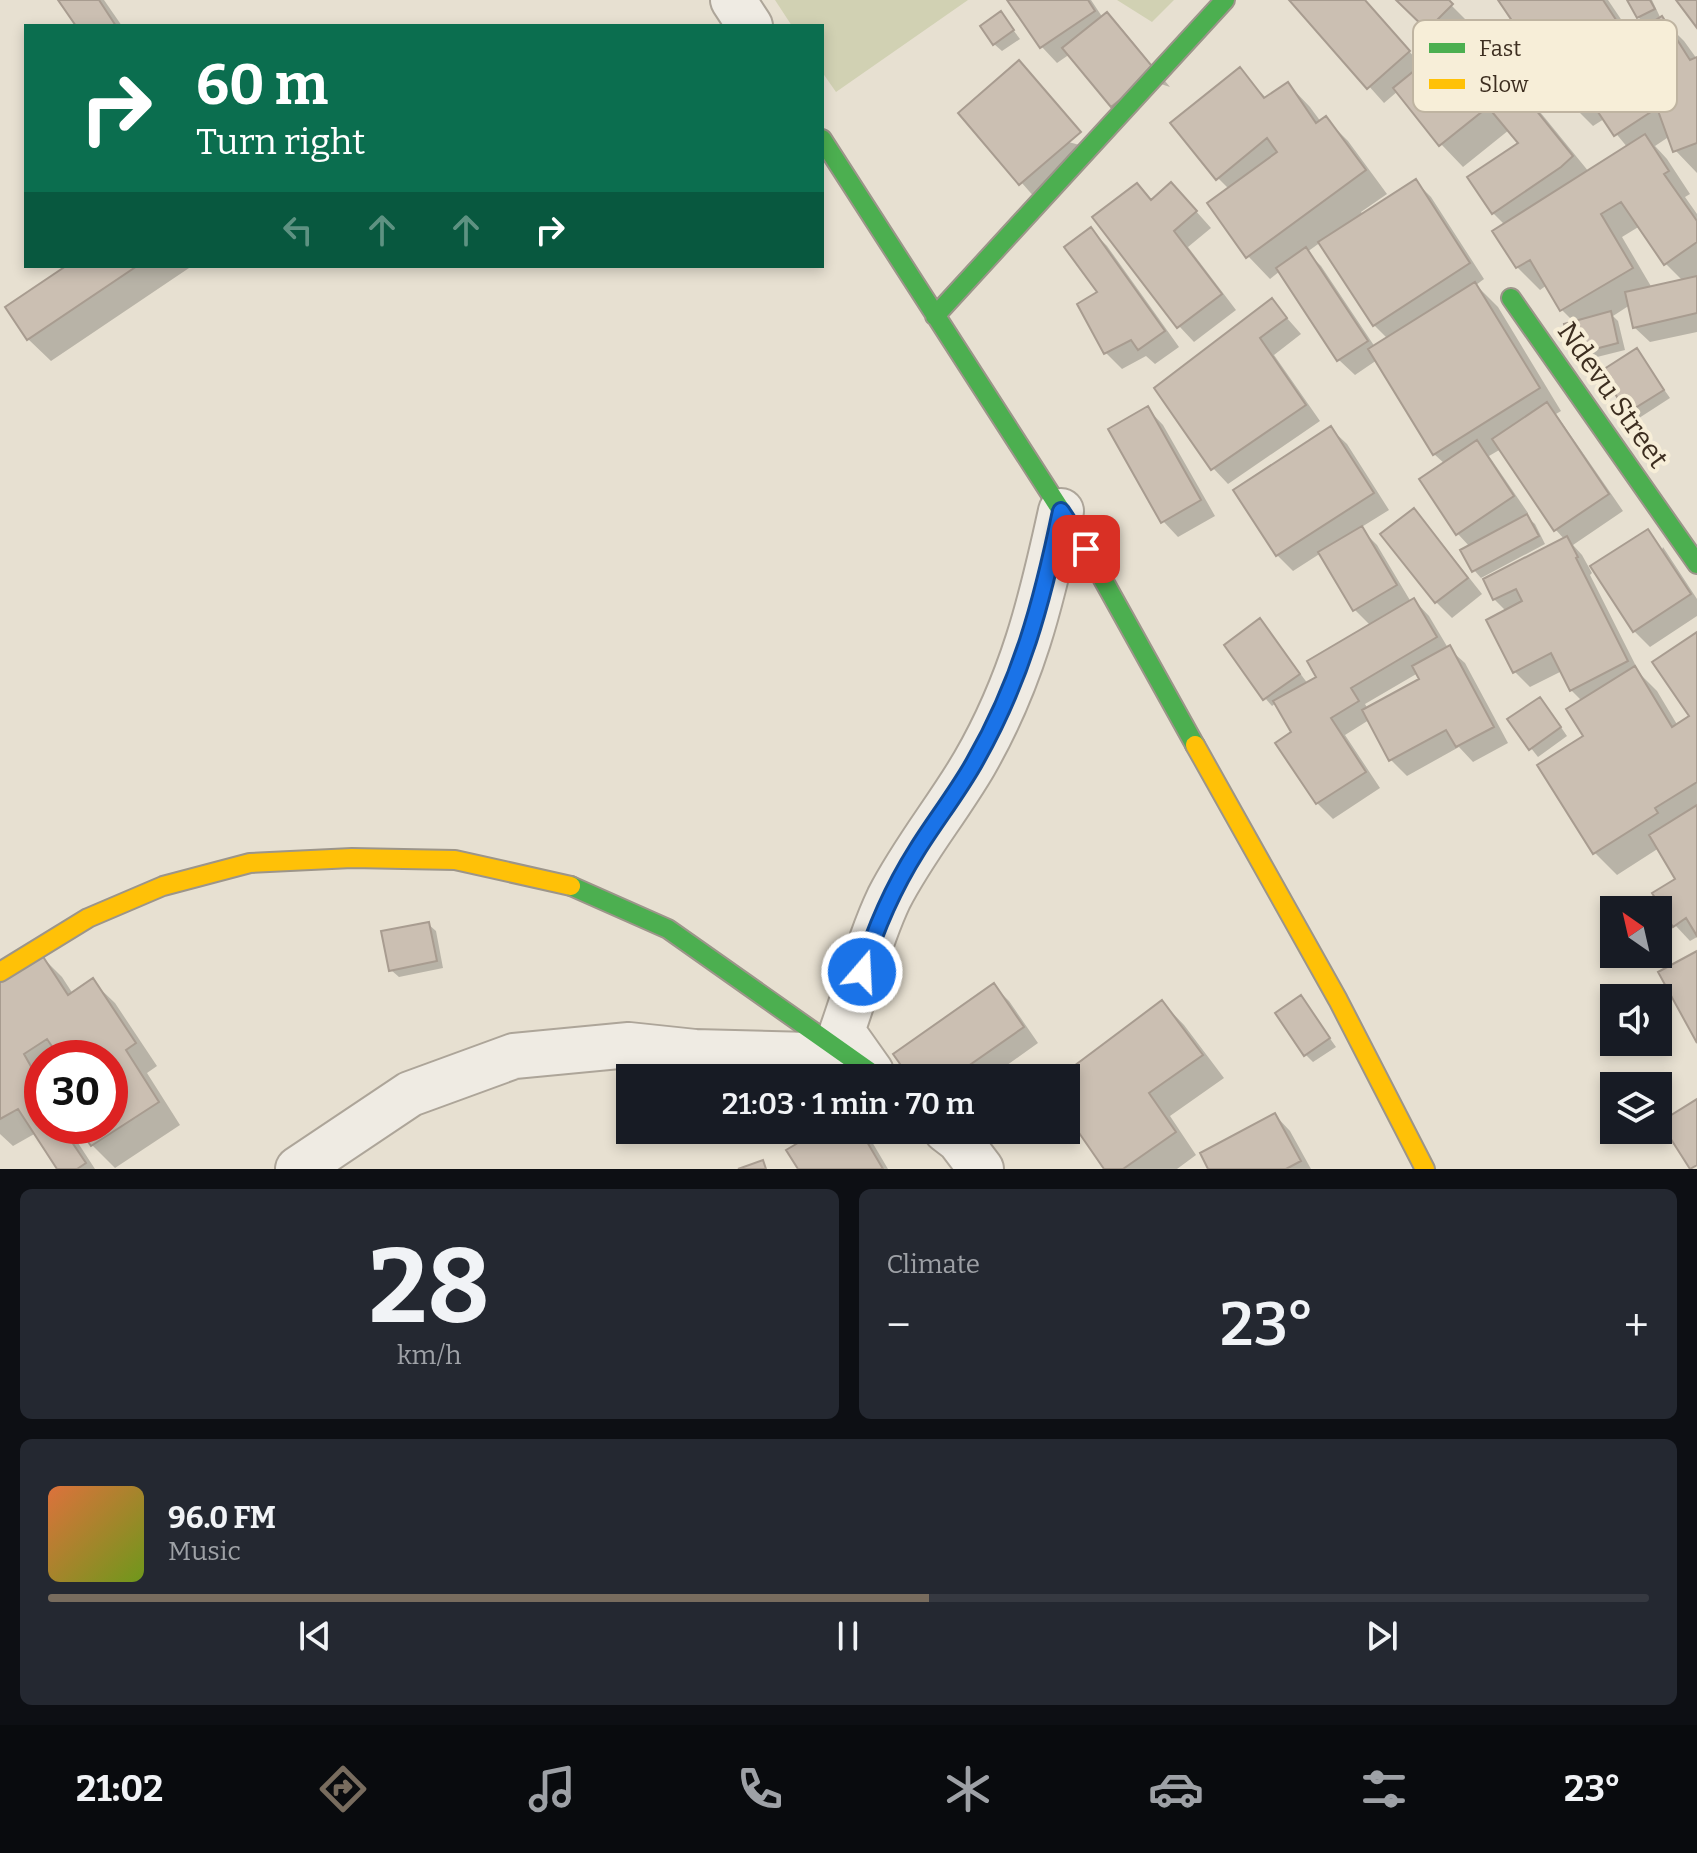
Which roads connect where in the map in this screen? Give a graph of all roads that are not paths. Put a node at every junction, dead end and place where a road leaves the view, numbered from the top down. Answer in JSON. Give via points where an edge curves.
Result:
{"nodes":[{"id":1,"x":733,"y":0,"type":"edge"},
{"id":2,"x":1225,"y":0,"type":"edge"},
{"id":3,"x":749,"y":24,"type":"edge"},
{"id":4,"x":824,"y":142,"type":"edge"},
{"id":5,"x":1511,"y":298,"type":"dead end"},
{"id":6,"x":935,"y":316,"type":"junction"},
{"id":7,"x":1061,"y":511,"type":"junction"},
{"id":8,"x":1697,"y":564,"type":"edge"},
{"id":9,"x":0,"y":972,"type":"edge"},
{"id":10,"x":816,"y":1064,"type":"edge"},
{"id":11,"x":859,"y":1064,"type":"edge"},
{"id":12,"x":863,"y":1064,"type":"edge"},
{"id":13,"x":962,"y":1144,"type":"edge"},
{"id":14,"x":298,"y":1169,"type":"edge"},
{"id":15,"x":981,"y":1169,"type":"edge"},
{"id":16,"x":1425,"y":1169,"type":"edge"}],
"edges":[{"from":1,"to":3,"type":"street"},
{"from":2,"to":6,"type":"street"},
{"from":4,"to":6,"type":"street"},
{"from":5,"to":8,"type":"street","name":"Ndevu Street"},
{"from":6,"to":7,"type":"street"},
{"from":7,"to":12,"type":"street","via":[[1042,601],[1016,677],[973,765],[889,900],[868,951],[842,1031]]},
{"from":7,"to":16,"type":"street","via":[[1338,1000]]},
{"from":9,"to":11,"type":"street","via":[[88,918],[163,886],[250,863],[455,860],[579,888],[668,929]]},
{"from":10,"to":14,"type":"street","via":[[629,1045],[514,1056],[410,1094]]},
{"from":13,"to":15,"type":"street"}]}
